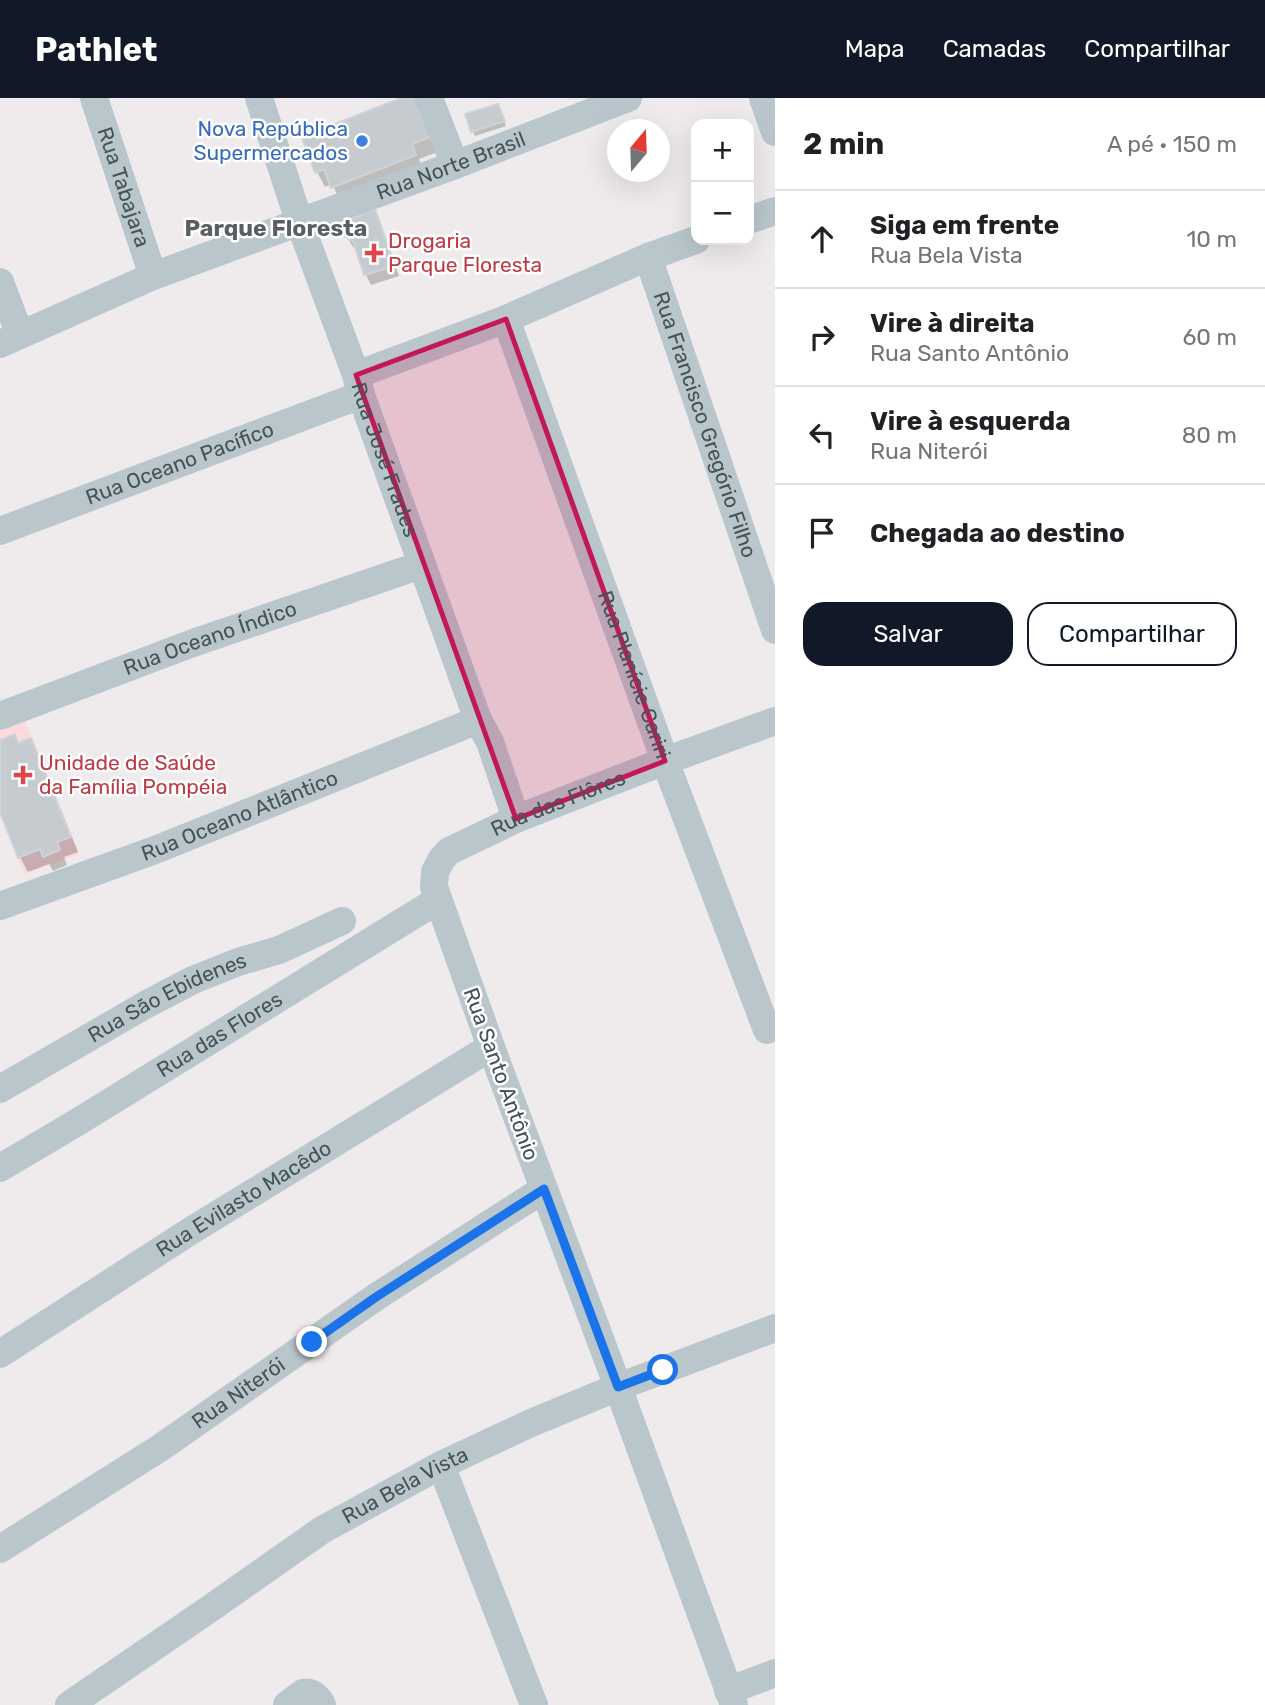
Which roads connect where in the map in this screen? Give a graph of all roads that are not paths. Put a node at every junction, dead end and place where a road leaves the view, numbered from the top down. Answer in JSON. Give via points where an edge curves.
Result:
{"nodes":[{"id":1,"x":94,"y":98,"type":"edge"},
{"id":2,"x":259,"y":98,"type":"edge"},
{"id":3,"x":429,"y":98,"type":"edge"},
{"id":4,"x":628,"y":98,"type":"edge"},
{"id":5,"x":763,"y":98,"type":"edge"},
{"id":6,"x":597,"y":104,"type":"edge"},
{"id":7,"x":775,"y":132,"type":"edge"},
{"id":8,"x":454,"y":165,"type":"junction"},
{"id":9,"x":775,"y":211,"type":"edge"},
{"id":10,"x":754,"y":218,"type":"edge"},
{"id":11,"x":299,"y":221,"type":"junction"},
{"id":12,"x":691,"y":242,"type":"edge"},
{"id":13,"x":648,"y":257,"type":"junction"},
{"id":14,"x":153,"y":276,"type":"junction"},
{"id":15,"x":0,"y":282,"type":"edge"},
{"id":16,"x":506,"y":319,"type":"junction"},
{"id":17,"x":10,"y":340,"type":"edge"},
{"id":18,"x":359,"y":385,"type":"junction"},
{"id":19,"x":0,"y":531,"type":"edge"},
{"id":20,"x":421,"y":565,"type":"junction"},
{"id":21,"x":775,"y":630,"type":"edge"},
{"id":22,"x":0,"y":716,"type":"edge"},
{"id":23,"x":478,"y":720,"type":"junction"},
{"id":24,"x":775,"y":721,"type":"edge"},
{"id":25,"x":665,"y":761,"type":"junction"},
{"id":26,"x":516,"y":819,"type":"junction"},
{"id":27,"x":462,"y":845,"type":"joint"},
{"id":28,"x":438,"y":900,"type":"junction"},
{"id":29,"x":0,"y":906,"type":"edge"},
{"id":30,"x":342,"y":921,"type":"dead end"},
{"id":31,"x":767,"y":1030,"type":"dead end"},
{"id":32,"x":491,"y":1047,"type":"junction"},
{"id":33,"x":0,"y":1089,"type":"edge"},
{"id":34,"x":0,"y":1168,"type":"edge"},
{"id":35,"x":544,"y":1189,"type":"junction"},
{"id":36,"x":775,"y":1328,"type":"edge"},
{"id":37,"x":0,"y":1354,"type":"edge"},
{"id":38,"x":618,"y":1387,"type":"junction"},
{"id":39,"x":441,"y":1465,"type":"junction"},
{"id":40,"x":0,"y":1549,"type":"edge"},
{"id":41,"x":775,"y":1672,"type":"edge"},
{"id":42,"x":731,"y":1698,"type":"edge"},
{"id":43,"x":322,"y":1704,"type":"edge"},
{"id":44,"x":69,"y":1705,"type":"edge"},
{"id":45,"x":287,"y":1705,"type":"edge"},
{"id":46,"x":534,"y":1705,"type":"edge"}],
"edges":[{"from":1,"to":14,"type":"street","name":"Rua Tabajara"},
{"from":2,"to":11,"type":"street","name":"Rua José Frades"},
{"from":3,"to":8,"type":"street"},
{"from":4,"to":6,"type":"street","name":"Rua Norte Brasil"},
{"from":5,"to":7,"type":"street"},
{"from":6,"to":8,"type":"street","name":"Rua Norte Brasil"},
{"from":8,"to":11,"type":"street","name":"Rua Norte Brasil"},
{"from":9,"to":10,"type":"street"},
{"from":11,"to":14,"type":"street","name":"Rua Norte Brasil"},
{"from":11,"to":18,"type":"street","name":"Rua José Frades"},
{"from":12,"to":13,"type":"street","name":"Rua Oceano Pacífico"},
{"from":13,"to":16,"type":"street","name":"Rua Oceano Pacífico"},
{"from":13,"to":21,"type":"street","name":"Rua Francisco Gregório Filho"},
{"from":14,"to":17,"type":"street","name":"Rua Norte Brasil"},
{"from":15,"to":17,"type":"street"},
{"from":16,"to":18,"type":"street","name":"Rua Oceano Pacífico"},
{"from":16,"to":25,"type":"street","name":"Rua Planície Cariri"},
{"from":18,"to":19,"type":"street","name":"Rua Oceano Pacífico"},
{"from":18,"to":20,"type":"street","name":"Rua José Frades"},
{"from":20,"to":22,"type":"street","name":"Rua Oceano Índico","via":[[193,643]]},
{"from":20,"to":23,"type":"street","name":"Rua José Frades"},
{"from":23,"to":26,"type":"street","name":"Rua José Frades"},
{"from":23,"to":29,"type":"street","name":"Rua Oceano Atlântico","via":[[155,850]]},
{"from":24,"to":25,"type":"street","name":"Rua das Flôres"},
{"from":25,"to":26,"type":"street","name":"Rua das Flôres"},
{"from":25,"to":31,"type":"street","name":"Rua Planície Cariri"},
{"from":26,"to":27,"type":"street","name":"Rua das Flôres"},
{"from":27,"to":28,"type":"street","name":"Rua Santo Antônio","via":[[441,859],[435,872]]},
{"from":28,"to":32,"type":"street","name":"Rua Santo Antônio"},
{"from":28,"to":34,"type":"street","name":"Rua das Flores"},
{"from":30,"to":33,"type":"street","name":"Rua São Ebidenes","via":[[193,981]]},
{"from":32,"to":35,"type":"street","name":"Rua Santo Antônio"},
{"from":32,"to":37,"type":"street","name":"Rua Evilasto Macêdo"},
{"from":35,"to":38,"type":"street","name":"Rua Santo Antônio"},
{"from":35,"to":40,"type":"street","name":"Rua Niterói","via":[[376,1297],[160,1448]]},
{"from":36,"to":38,"type":"street","name":"Rua Bela Vista"},
{"from":38,"to":39,"type":"street","name":"Rua Bela Vista"},
{"from":38,"to":42,"type":"street","name":"Rua Santo Antônio"},
{"from":39,"to":44,"type":"street","name":"Rua Bela Vista","via":[[322,1530]]},
{"from":39,"to":46,"type":"street"},
{"from":41,"to":42,"type":"street"},
{"from":43,"to":45,"type":"street","via":[[307,1692]]}]}
